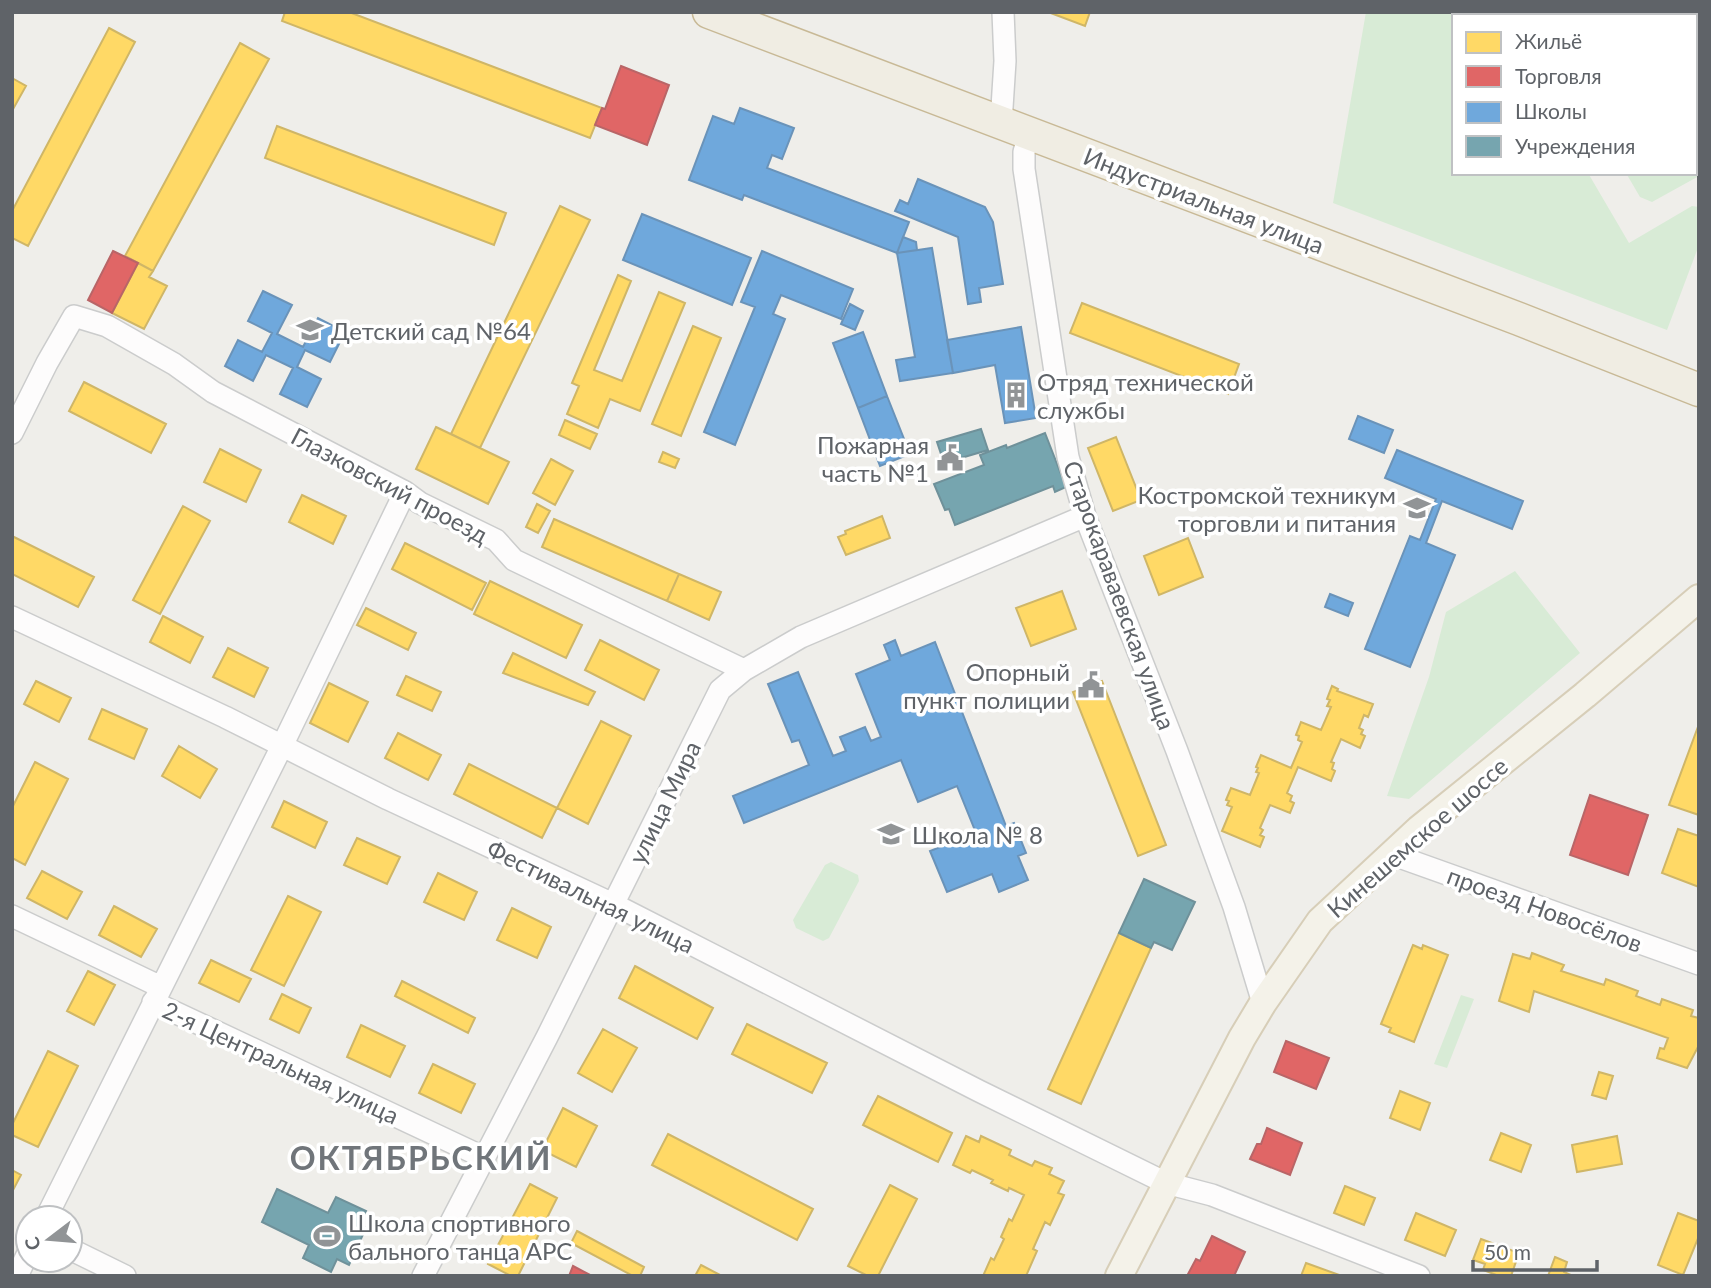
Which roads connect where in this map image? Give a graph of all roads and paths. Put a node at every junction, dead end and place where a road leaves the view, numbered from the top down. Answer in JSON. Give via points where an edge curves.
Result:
{"nodes":[{"id":1,"x":709,"y":12,"type":"edge"},
{"id":2,"x":1003,"y":12,"type":"edge"},
{"id":3,"x":1015,"y":129,"type":"junction"},
{"id":4,"x":1699,"y":390,"type":"edge"},
{"id":5,"x":12,"y":433,"type":"edge"},
{"id":6,"x":405,"y":492,"type":"junction"},
{"id":7,"x":1085,"y":516,"type":"junction"},
{"id":8,"x":1699,"y":598,"type":"edge"},
{"id":9,"x":12,"y":617,"type":"edge"},
{"id":10,"x":744,"y":670,"type":"junction"},
{"id":11,"x":282,"y":746,"type":"junction"},
{"id":12,"x":1391,"y":854,"type":"junction"},
{"id":13,"x":613,"y":904,"type":"junction"},
{"id":14,"x":12,"y":916,"type":"edge"},
{"id":15,"x":1699,"y":964,"type":"edge"},
{"id":16,"x":157,"y":995,"type":"junction"},
{"id":17,"x":1263,"y":1003,"type":"junction"},
{"id":18,"x":485,"y":1157,"type":"junction"},
{"id":19,"x":1166,"y":1183,"type":"junction"},
{"id":20,"x":53,"y":1204,"type":"edge"},
{"id":21,"x":84,"y":1256,"type":"edge"},
{"id":22,"x":125,"y":1276,"type":"edge"},
{"id":23,"x":423,"y":1276,"type":"edge"},
{"id":24,"x":1119,"y":1276,"type":"edge"},
{"id":25,"x":1419,"y":1276,"type":"edge"}],
"edges":[{"from":1,"to":3,"type":"highway","name":"Индустриальная улица"},
{"from":2,"to":3,"type":"street","name":"Старокараваевская улица"},
{"from":3,"to":4,"type":"highway","name":"Индустриальная улица"},
{"from":3,"to":7,"type":"street","name":"Старокараваевская улица","via":[[1024,152],[1068,457]]},
{"from":5,"to":6,"type":"street","name":"Глазковский проезд","via":[[74,316],[107,327],[213,392]]},
{"from":6,"to":10,"type":"street","name":"Глазковский проезд","via":[[496,540],[514,560]]},
{"from":6,"to":11,"type":"street","name":"2-я Центральная улица"},
{"from":7,"to":10,"type":"street","name":"улица Мира","via":[[801,636]]},
{"from":7,"to":17,"type":"street","name":"Старокараваевская улица","via":[[1200,814]]},
{"from":8,"to":12,"type":"main road","name":"Кинешемское шоссе"},
{"from":9,"to":11,"type":"street","name":"Фестивальная улица"},
{"from":10,"to":13,"type":"street","name":"улица Мира","via":[[720,690]]},
{"from":11,"to":13,"type":"street","name":"Фестивальная улица"},
{"from":11,"to":16,"type":"street","name":"2-я Центральная улица"},
{"from":12,"to":15,"type":"street","name":"проезд Новосёлов"},
{"from":12,"to":17,"type":"main road","name":"Кинешемское шоссе","via":[[1320,921]]},
{"from":13,"to":18,"type":"street","name":"улица Мира"},
{"from":13,"to":19,"type":"street","name":"Фестивальная улица"},
{"from":14,"to":16,"type":"street","name":"2-я Центральная улица"},
{"from":16,"to":18,"type":"street","name":"2-я Центральная улица"},
{"from":16,"to":20,"type":"street","name":"2-я Центральная улица"},
{"from":17,"to":19,"type":"main road","name":"Кинешемское шоссе"},
{"from":18,"to":23,"type":"street","name":"улица Мира"},
{"from":19,"to":24,"type":"main road","name":"Кинешемское шоссе"},
{"from":19,"to":25,"type":"street","name":"Фестивальная улица","via":[[1212,1195]]},
{"from":21,"to":22,"type":"street"}]}
